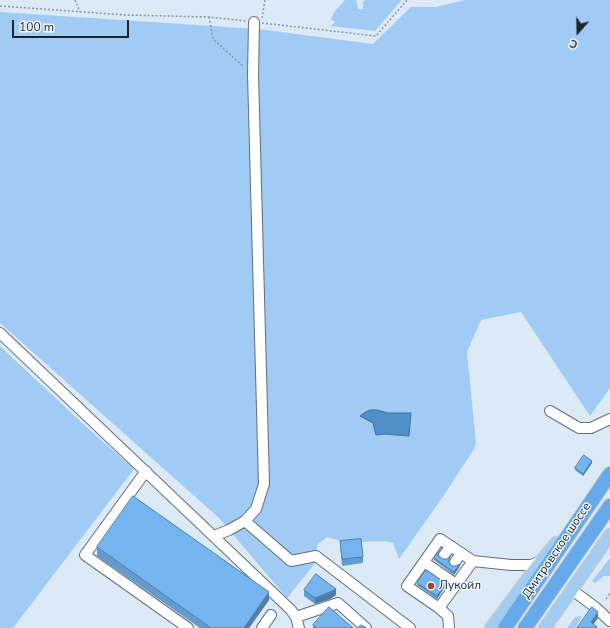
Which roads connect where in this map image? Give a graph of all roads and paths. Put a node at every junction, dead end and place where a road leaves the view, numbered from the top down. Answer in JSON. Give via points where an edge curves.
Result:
{"nodes":[{"id":1,"x":75,"y":0,"type":"edge"},
{"id":2,"x":265,"y":0,"type":"edge"},
{"id":3,"x":407,"y":0,"type":"edge"},
{"id":4,"x":0,"y":6,"type":"edge"},
{"id":5,"x":80,"y":12,"type":"junction"},
{"id":6,"x":209,"y":17,"type":"junction"},
{"id":7,"x":254,"y":22,"type":"joint"},
{"id":8,"x":253,"y":74,"type":"junction"},
{"id":9,"x":0,"y":333,"type":"edge"},
{"id":10,"x":550,"y":411,"type":"dead end"},
{"id":11,"x":610,"y":419,"type":"edge"},
{"id":12,"x":146,"y":471,"type":"junction"},
{"id":13,"x":610,"y":474,"type":"edge"},
{"id":14,"x":588,"y":506,"type":"junction"},
{"id":15,"x":610,"y":506,"type":"edge"},
{"id":16,"x":245,"y":521,"type":"junction"},
{"id":17,"x":610,"y":535,"type":"edge"},
{"id":18,"x":214,"y":536,"type":"junction"},
{"id":19,"x":451,"y":546,"type":"junction"},
{"id":20,"x":461,"y":553,"type":"junction"},
{"id":21,"x":473,"y":561,"type":"junction"},
{"id":22,"x":541,"y":561,"type":"junction"},
{"id":23,"x":424,"y":562,"type":"junction"},
{"id":24,"x":439,"y":562,"type":"junction"},
{"id":25,"x":450,"y":570,"type":"junction"},
{"id":26,"x":456,"y":584,"type":"junction"},
{"id":27,"x":572,"y":590,"type":"junction"},
{"id":28,"x":610,"y":593,"type":"edge"},
{"id":29,"x":606,"y":599,"type":"dead end"},
{"id":30,"x":439,"y":608,"type":"junction"},
{"id":31,"x":271,"y":615,"type":"dead end"},
{"id":32,"x":296,"y":617,"type":"junction"},
{"id":33,"x":610,"y":621,"type":"edge"},
{"id":34,"x":188,"y":628,"type":"edge"},
{"id":35,"x":262,"y":628,"type":"edge"},
{"id":36,"x":299,"y":628,"type":"edge"},
{"id":37,"x":366,"y":628,"type":"edge"},
{"id":38,"x":410,"y":628,"type":"edge"},
{"id":39,"x":449,"y":628,"type":"edge"},
{"id":40,"x":491,"y":628,"type":"edge"},
{"id":41,"x":505,"y":628,"type":"edge"},
{"id":42,"x":524,"y":628,"type":"edge"},
{"id":43,"x":545,"y":628,"type":"edge"}],
"edges":[{"from":1,"to":5,"type":"path"},
{"from":2,"to":3,"type":"path","via":[[262,23],[376,36]]},
{"from":4,"to":5,"type":"path"},
{"from":5,"to":6,"type":"path"},
{"from":6,"to":7,"type":"path"},
{"from":6,"to":8,"type":"path","via":[[213,39]]},
{"from":7,"to":8,"type":"lane"},
{"from":8,"to":16,"type":"lane","via":[[264,484],[256,509]]},
{"from":9,"to":12,"type":"lane"},
{"from":10,"to":11,"type":"lane","via":[[579,428],[591,428]]},
{"from":12,"to":18,"type":"lane"},
{"from":12,"to":34,"type":"lane","via":[[85,555]]},
{"from":13,"to":14,"type":"highway","name":"Дмитровское шоссе"},
{"from":14,"to":22,"type":"main road"},
{"from":14,"to":41,"type":"highway","name":"Дмитровское шоссе"},
{"from":15,"to":42,"type":"highway","name":"Дмитровское шоссе"},
{"from":16,"to":18,"type":"lane"},
{"from":16,"to":38,"type":"lane","via":[[291,561],[316,556]]},
{"from":17,"to":27,"type":"main road"},
{"from":18,"to":32,"type":"lane"},
{"from":19,"to":20,"type":"lane"},
{"from":19,"to":23,"type":"lane","via":[[440,538]]},
{"from":19,"to":24,"type":"lane"},
{"from":20,"to":21,"type":"lane"},
{"from":20,"to":25,"type":"lane"},
{"from":21,"to":22,"type":"lane","via":[[532,565]]},
{"from":21,"to":26,"type":"lane"},
{"from":22,"to":40,"type":"main road"},
{"from":23,"to":24,"type":"lane"},
{"from":23,"to":30,"type":"lane","via":[[407,586]]},
{"from":24,"to":25,"type":"lane"},
{"from":25,"to":26,"type":"lane"},
{"from":26,"to":30,"type":"lane"},
{"from":27,"to":33,"type":"lane"},
{"from":27,"to":43,"type":"main road"},
{"from":28,"to":29,"type":"path"},
{"from":30,"to":39,"type":"lane","via":[[448,616]]},
{"from":31,"to":35,"type":"lane"},
{"from":32,"to":36,"type":"lane"},
{"from":32,"to":37,"type":"lane","via":[[338,603]]}]}
